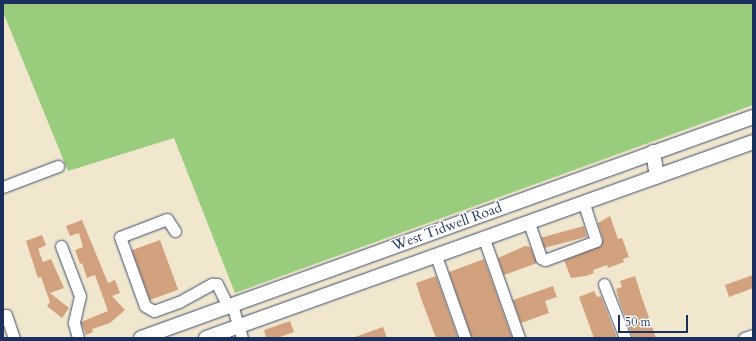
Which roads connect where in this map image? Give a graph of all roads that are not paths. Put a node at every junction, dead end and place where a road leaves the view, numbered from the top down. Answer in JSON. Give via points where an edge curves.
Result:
{"nodes":[{"id":1,"x":753,"y":116,"type":"edge"},
{"id":2,"x":753,"y":142,"type":"edge"},
{"id":3,"x":653,"y":152,"type":"junction"},
{"id":4,"x":58,"y":166,"type":"dead end"},
{"id":5,"x":657,"y":178,"type":"junction"},
{"id":6,"x":3,"y":187,"type":"edge"},
{"id":7,"x":584,"y":203,"type":"junction"},
{"id":8,"x":529,"y":223,"type":"junction"},
{"id":9,"x":175,"y":231,"type":"dead end"},
{"id":10,"x":484,"y":239,"type":"junction"},
{"id":11,"x":62,"y":246,"type":"dead end"},
{"id":12,"x":375,"y":253,"type":"junction"},
{"id":13,"x":436,"y":256,"type":"junction"},
{"id":14,"x":378,"y":276,"type":"junction"},
{"id":15,"x":604,"y":284,"type":"dead end"},
{"id":16,"x":230,"y":306,"type":"junction"},
{"id":17,"x":3,"y":316,"type":"edge"},
{"id":18,"x":240,"y":332,"type":"edge"},
{"id":19,"x":753,"y":335,"type":"edge"},
{"id":20,"x":14,"y":338,"type":"edge"},
{"id":21,"x":78,"y":338,"type":"edge"},
{"id":22,"x":141,"y":338,"type":"edge"},
{"id":23,"x":206,"y":338,"type":"edge"},
{"id":24,"x":465,"y":338,"type":"edge"},
{"id":25,"x":519,"y":338,"type":"edge"},
{"id":26,"x":625,"y":338,"type":"edge"},
{"id":27,"x":744,"y":338,"type":"edge"}],
"edges":[{"from":1,"to":3,"type":"main road","name":"West Tidwell Road"},
{"from":2,"to":5,"type":"main road","name":"West Tidwell Road"},
{"from":3,"to":5,"type":"main road"},
{"from":3,"to":12,"type":"main road","name":"West Tidwell Road"},
{"from":4,"to":6,"type":"street"},
{"from":5,"to":7,"type":"main road","name":"West Tidwell Road"},
{"from":7,"to":8,"type":"main road","name":"West Tidwell Road"},
{"from":7,"to":8,"type":"street","via":[[596,240],[552,257],[541,258]]},
{"from":8,"to":10,"type":"main road","name":"West Tidwell Road"},
{"from":9,"to":16,"type":"street","via":[[167,219],[120,237],[145,306],[154,311],[217,284]]},
{"from":10,"to":13,"type":"main road","name":"West Tidwell Road"},
{"from":10,"to":25,"type":"street"},
{"from":11,"to":21,"type":"street","via":[[80,296],[74,322]]},
{"from":12,"to":14,"type":"main road"},
{"from":12,"to":16,"type":"main road","name":"West Tidwell Road"},
{"from":13,"to":14,"type":"main road","name":"West Tidwell Road"},
{"from":13,"to":24,"type":"street"},
{"from":14,"to":18,"type":"main road","name":"West Tidwell Road"},
{"from":15,"to":26,"type":"street"},
{"from":16,"to":18,"type":"street"},
{"from":16,"to":22,"type":"main road","name":"West Tidwell Road"},
{"from":17,"to":20,"type":"street","via":[[6,315]]},
{"from":18,"to":23,"type":"main road","name":"West Tidwell Road"},
{"from":19,"to":27,"type":"street"}]}
